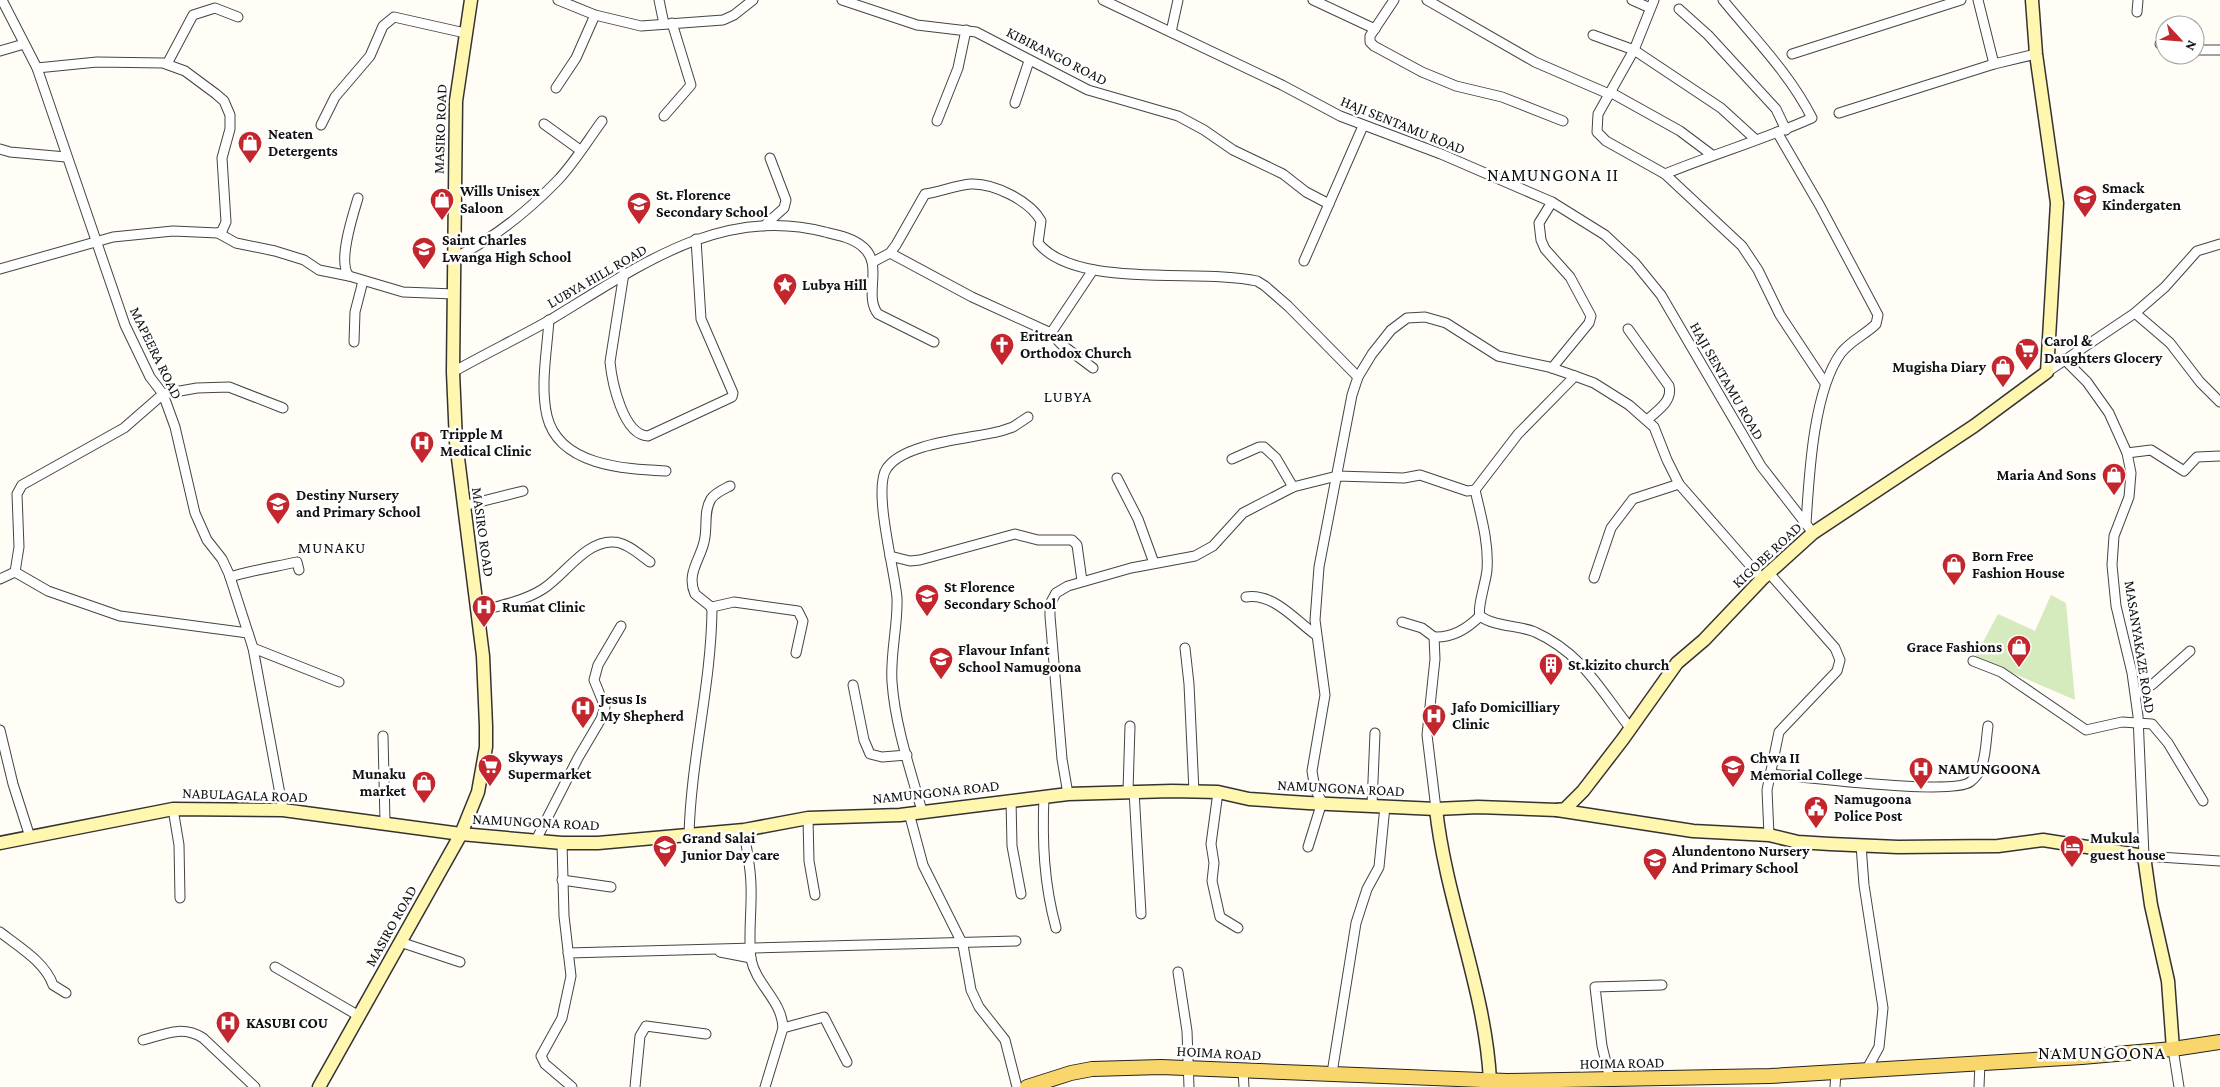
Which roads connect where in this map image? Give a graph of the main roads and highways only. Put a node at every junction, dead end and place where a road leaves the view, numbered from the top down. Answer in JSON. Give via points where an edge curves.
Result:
{"nodes":[{"id":1,"x":2220,"y":1042,"type":"edge"},
{"id":2,"x":1507,"y":1084,"type":"edge"},
{"id":3,"x":1027,"y":1087,"type":"edge"}],
"edges":[{"from":1,"to":2,"type":"main road","name":"HOIMA ROAD","via":[[2173,1049],[1836,1073]]},
{"from":2,"to":3,"type":"main road","name":"HOIMA ROAD","via":[[1490,1080],[1188,1067],[1092,1069]]}]}
